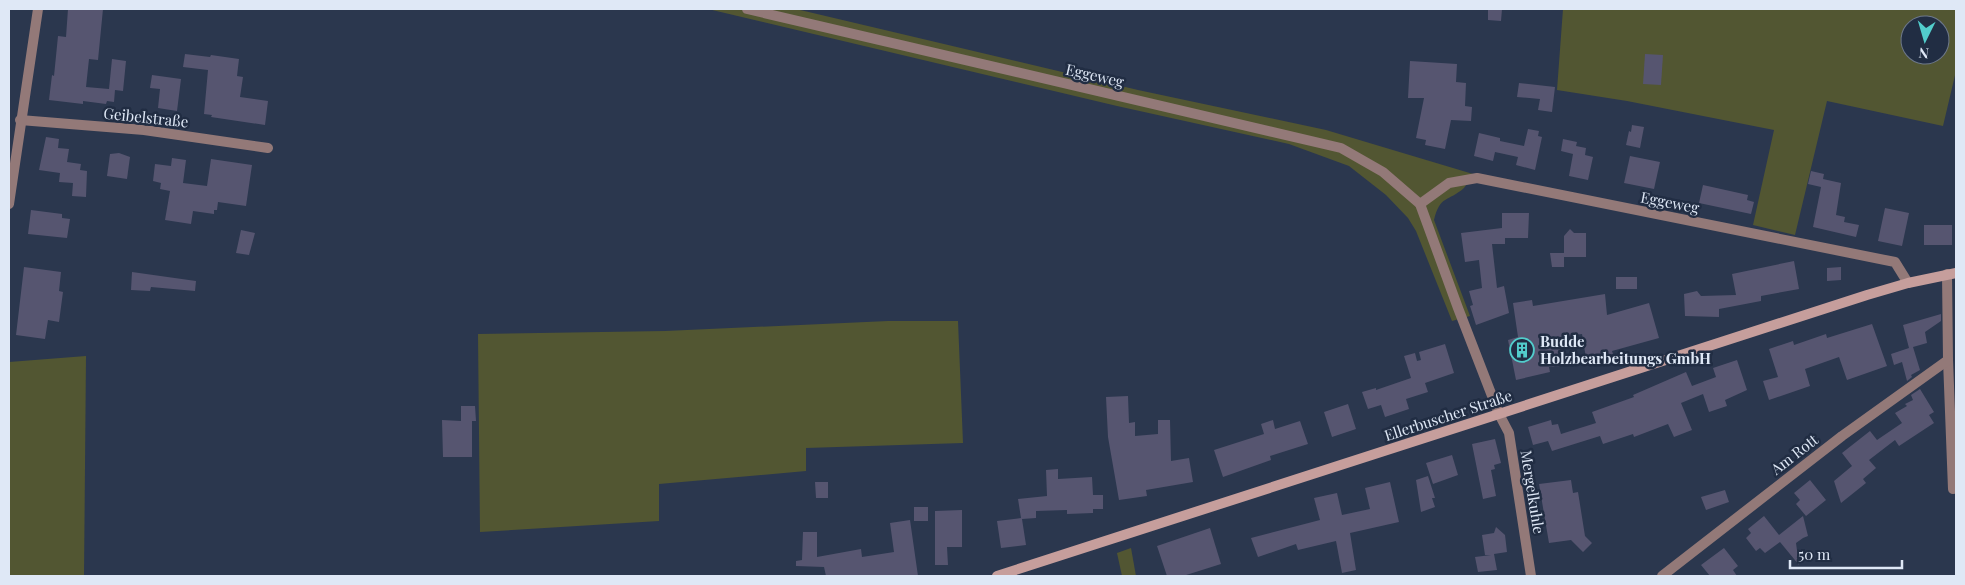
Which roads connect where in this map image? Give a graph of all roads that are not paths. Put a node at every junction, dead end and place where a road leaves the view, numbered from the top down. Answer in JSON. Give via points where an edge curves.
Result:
{"nodes":[{"id":1,"x":38,"y":9,"type":"edge"},
{"id":2,"x":747,"y":9,"type":"edge"},
{"id":3,"x":20,"y":120,"type":"junction"},
{"id":4,"x":268,"y":148,"type":"dead end"},
{"id":5,"x":9,"y":204,"type":"edge"},
{"id":6,"x":1420,"y":204,"type":"junction"},
{"id":7,"x":1952,"y":273,"type":"edge"},
{"id":8,"x":1908,"y":283,"type":"junction"},
{"id":9,"x":1948,"y":360,"type":"junction"},
{"id":10,"x":1499,"y":414,"type":"junction"},
{"id":11,"x":1953,"y":489,"type":"dead end"},
{"id":12,"x":997,"y":576,"type":"edge"},
{"id":13,"x":1531,"y":576,"type":"edge"},
{"id":14,"x":1662,"y":576,"type":"edge"}],
"edges":[{"from":1,"to":3,"type":"street"},
{"from":2,"to":6,"type":"street","name":"Eggeweg","via":[[1341,148],[1383,172]]},
{"from":3,"to":4,"type":"street","name":"Geibelstraße","via":[[144,130]]},
{"from":3,"to":5,"type":"street"},
{"from":6,"to":8,"type":"street","name":"Eggeweg","via":[[1449,183],[1477,178],[1895,262]]},
{"from":6,"to":10,"type":"street","name":"Eggeweg"},
{"from":7,"to":8,"type":"main road","name":"Ellerbuscher Straße"},
{"from":7,"to":9,"type":"street"},
{"from":8,"to":10,"type":"main road","name":"Ellerbuscher Straße"},
{"from":9,"to":11,"type":"street"},
{"from":9,"to":14,"type":"street","name":"Am Rott","via":[[1842,436]]},
{"from":10,"to":12,"type":"main road","name":"Ellerbuscher Straße"},
{"from":10,"to":13,"type":"street","name":"Mergelkuhle","via":[[1508,432]]}]}
